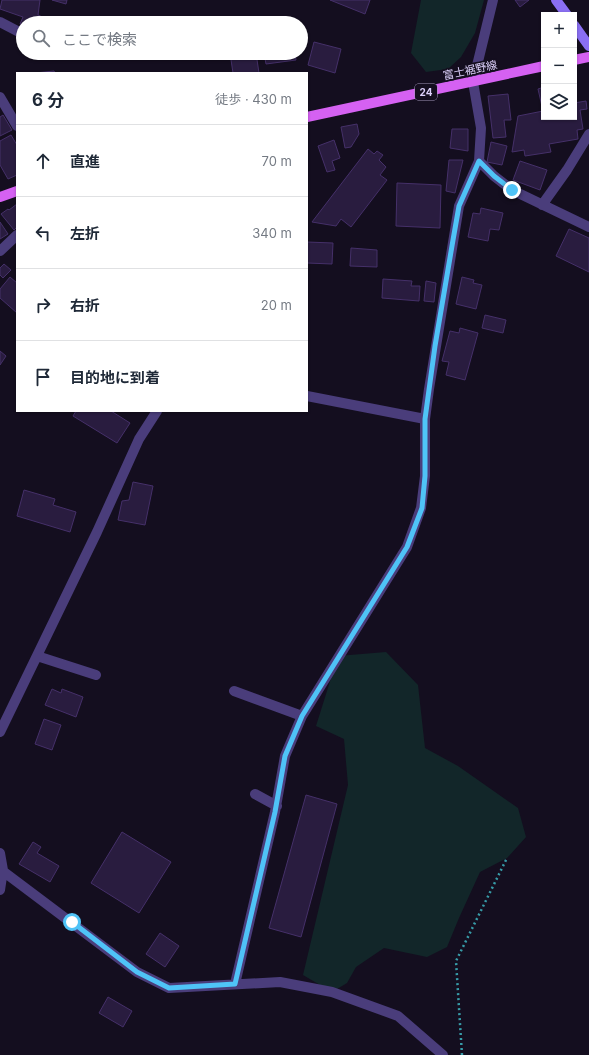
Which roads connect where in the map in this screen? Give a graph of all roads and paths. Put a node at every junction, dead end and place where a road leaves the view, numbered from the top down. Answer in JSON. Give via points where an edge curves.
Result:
{"nodes":[{"id":1,"x":492,"y":0,"type":"edge"},
{"id":2,"x":556,"y":0,"type":"edge"},
{"id":3,"x":565,"y":12,"type":"edge"},
{"id":4,"x":0,"y":22,"type":"edge"},
{"id":5,"x":577,"y":29,"type":"edge"},
{"id":6,"x":16,"y":30,"type":"edge"},
{"id":7,"x":589,"y":46,"type":"edge"},
{"id":8,"x":589,"y":56,"type":"edge"},
{"id":9,"x":577,"y":59,"type":"edge"},
{"id":10,"x":541,"y":67,"type":"edge"},
{"id":11,"x":473,"y":82,"type":"junction"},
{"id":12,"x":0,"y":97,"type":"edge"},
{"id":13,"x":308,"y":117,"type":"edge"},
{"id":14,"x":16,"y":124,"type":"edge"},
{"id":15,"x":589,"y":134,"type":"edge"},
{"id":16,"x":479,"y":161,"type":"junction"},
{"id":17,"x":16,"y":191,"type":"edge"},
{"id":18,"x":0,"y":197,"type":"edge"},
{"id":19,"x":542,"y":205,"type":"junction"},
{"id":20,"x":589,"y":227,"type":"edge"},
{"id":21,"x":16,"y":236,"type":"edge"},
{"id":22,"x":0,"y":251,"type":"edge"},
{"id":23,"x":308,"y":396,"type":"edge"},
{"id":24,"x":156,"y":412,"type":"edge"},
{"id":25,"x":425,"y":419,"type":"junction"},
{"id":26,"x":37,"y":656,"type":"junction"},
{"id":27,"x":96,"y":675,"type":"dead end"},
{"id":28,"x":234,"y":691,"type":"dead end"},
{"id":29,"x":302,"y":716,"type":"junction"},
{"id":30,"x":0,"y":732,"type":"edge"},
{"id":31,"x":255,"y":794,"type":"dead end"},
{"id":32,"x":277,"y":806,"type":"junction"},
{"id":33,"x":0,"y":853,"type":"edge"},
{"id":34,"x":506,"y":858,"type":"dead end"},
{"id":35,"x":1,"y":870,"type":"edge"},
{"id":36,"x":0,"y":890,"type":"edge"},
{"id":37,"x":235,"y":984,"type":"junction"},
{"id":38,"x":443,"y":1055,"type":"edge"},
{"id":39,"x":462,"y":1055,"type":"edge"}],
"edges":[{"from":1,"to":11,"type":"street"},
{"from":2,"to":3,"type":"street"},
{"from":4,"to":6,"type":"street"},
{"from":5,"to":7,"type":"street"},
{"from":8,"to":9,"type":"main road"},
{"from":10,"to":11,"type":"main road","name":"富士裾野線","number":"24"},
{"from":11,"to":13,"type":"main road","name":"富士裾野線","number":"24"},
{"from":11,"to":16,"type":"street","via":[[481,128]]},
{"from":12,"to":14,"type":"street"},
{"from":15,"to":19,"type":"street"},
{"from":16,"to":19,"type":"street","via":[[512,190]]},
{"from":16,"to":25,"type":"street","via":[[459,206]]},
{"from":17,"to":18,"type":"main road"},
{"from":19,"to":20,"type":"street"},
{"from":21,"to":22,"type":"street"},
{"from":23,"to":25,"type":"street"},
{"from":24,"to":26,"type":"street","via":[[139,439]]},
{"from":25,"to":29,"type":"street","via":[[422,508],[407,547]]},
{"from":26,"to":27,"type":"street"},
{"from":26,"to":30,"type":"street"},
{"from":28,"to":29,"type":"street"},
{"from":29,"to":32,"type":"street","via":[[285,756]]},
{"from":31,"to":32,"type":"street"},
{"from":32,"to":37,"type":"street"},
{"from":33,"to":35,"type":"street"},
{"from":34,"to":39,"type":"path","via":[[456,961]]},
{"from":35,"to":36,"type":"street"},
{"from":35,"to":37,"type":"street","via":[[137,972],[169,988]]},
{"from":37,"to":38,"type":"street","via":[[280,982],[332,992],[398,1016]]}]}
